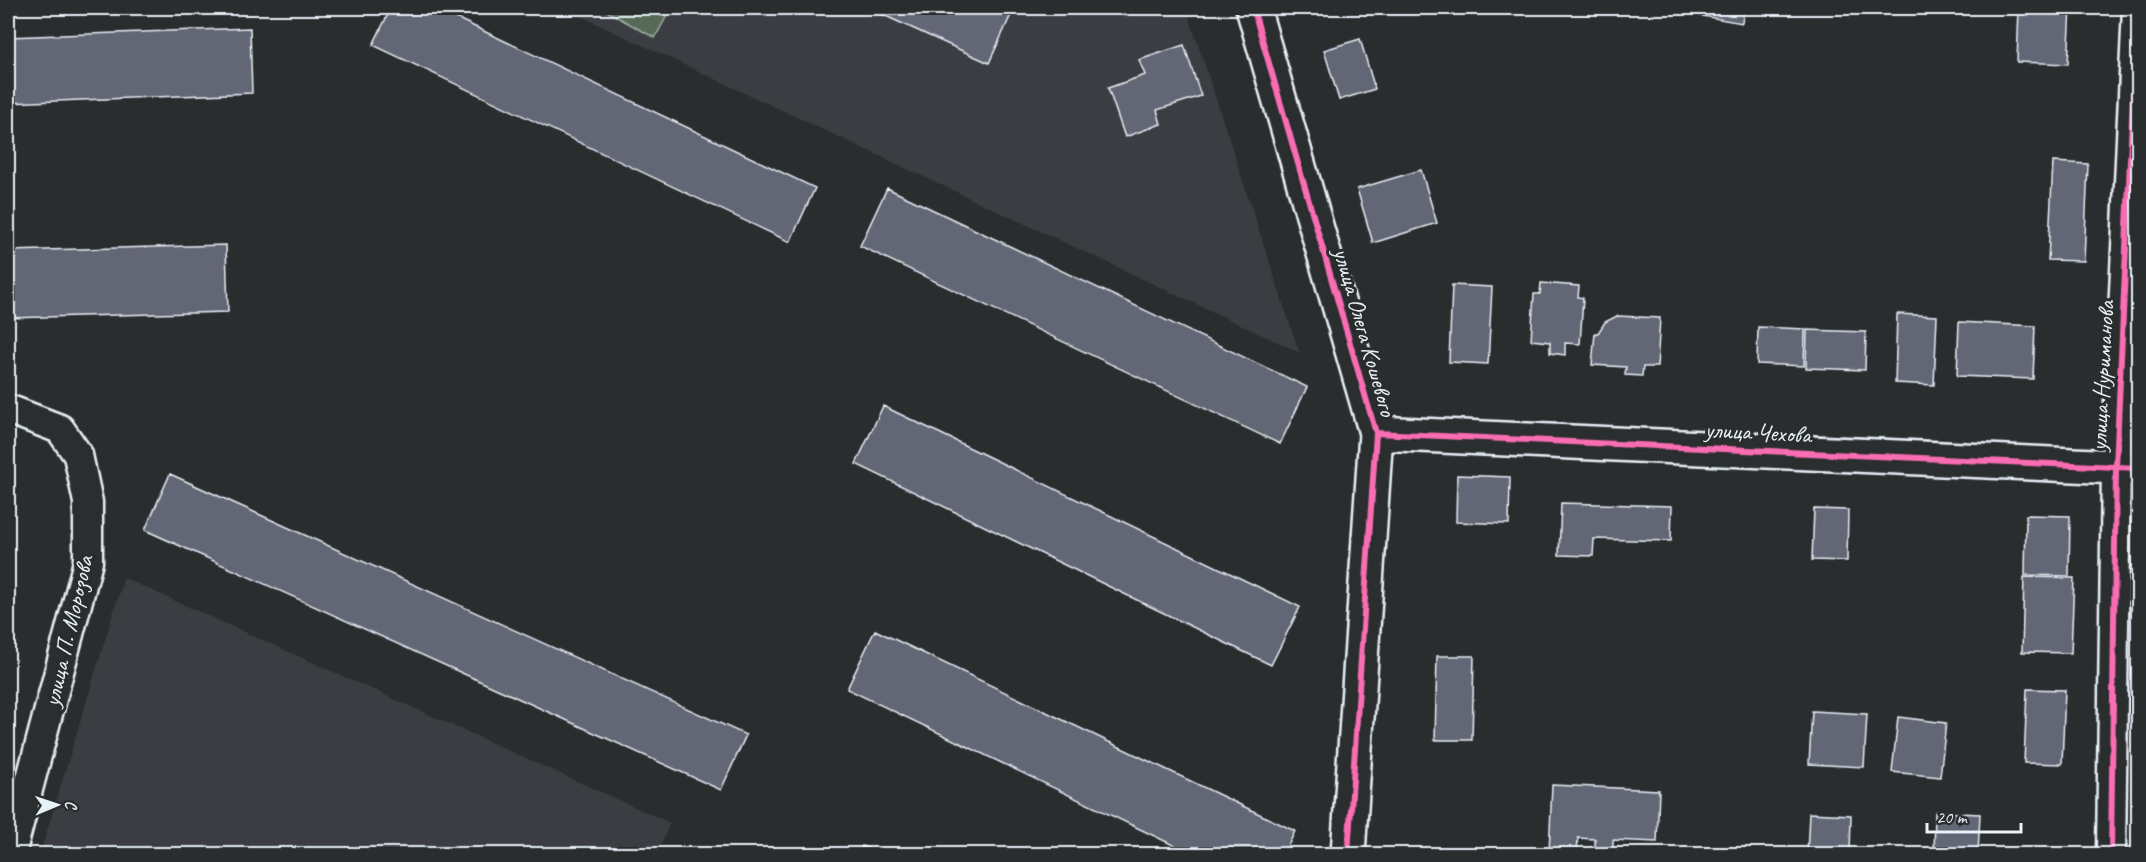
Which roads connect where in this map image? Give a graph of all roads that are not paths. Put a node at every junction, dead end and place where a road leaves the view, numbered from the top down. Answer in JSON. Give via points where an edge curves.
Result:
{"nodes":[{"id":1,"x":1253,"y":8,"type":"edge"},
{"id":2,"x":2137,"y":8,"type":"edge"},
{"id":3,"x":8,"y":409,"type":"edge"},
{"id":4,"x":1376,"y":433,"type":"junction"},
{"id":5,"x":2127,"y":468,"type":"edge"},
{"id":6,"x":11,"y":855,"type":"edge"},
{"id":7,"x":1348,"y":855,"type":"edge"},
{"id":8,"x":2111,"y":855,"type":"edge"}],
"edges":[{"from":1,"to":4,"type":"street","name":"улица Олега Кошевого"},
{"from":2,"to":5,"type":"street","name":"улица Нуриманова"},
{"from":3,"to":6,"type":"street","name":"улица П. Морозова","via":[[60,429],[78,455],[88,502],[88,562]]},
{"from":4,"to":5,"type":"street","name":"улица Чехова"},
{"from":4,"to":7,"type":"street","name":"улица Олега Кошевого"},
{"from":5,"to":8,"type":"street","name":"улица Нуриманова"}]}
